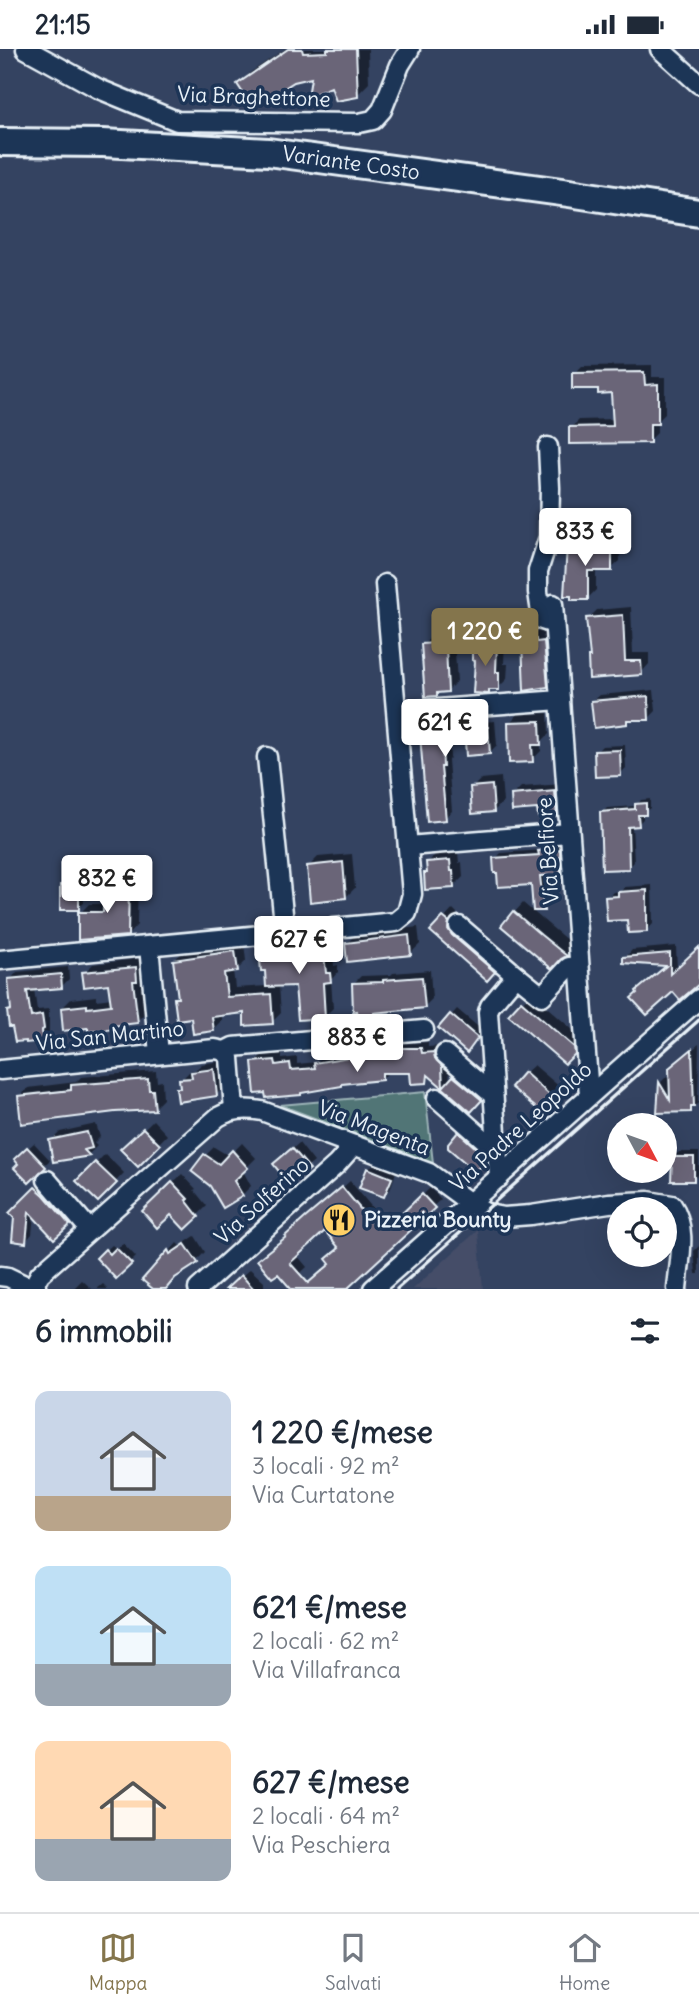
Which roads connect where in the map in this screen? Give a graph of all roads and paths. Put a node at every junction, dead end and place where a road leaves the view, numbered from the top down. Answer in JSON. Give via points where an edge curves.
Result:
{"nodes":[{"id":1,"x":26,"y":49,"type":"edge"},
{"id":2,"x":410,"y":49,"type":"edge"},
{"id":3,"x":660,"y":49,"type":"edge"},
{"id":4,"x":699,"y":84,"type":"edge"},
{"id":5,"x":0,"y":142,"type":"edge"},
{"id":6,"x":699,"y":213,"type":"edge"},
{"id":7,"x":548,"y":447,"type":"dead end"},
{"id":8,"x":385,"y":584,"type":"dead end"},
{"id":9,"x":553,"y":604,"type":"dead end"},
{"id":10,"x":554,"y":624,"type":"junction"},
{"id":11,"x":560,"y":700,"type":"junction"},
{"id":12,"x":397,"y":712,"type":"junction"},
{"id":13,"x":267,"y":757,"type":"dead end"},
{"id":14,"x":569,"y":833,"type":"junction"},
{"id":15,"x":408,"y":846,"type":"junction"},
{"id":16,"x":459,"y":926,"type":"dead end"},
{"id":17,"x":285,"y":933,"type":"junction"},
{"id":18,"x":149,"y":946,"type":"junction"},
{"id":19,"x":0,"y":960,"type":"edge"},
{"id":20,"x":578,"y":966,"type":"junction"},
{"id":21,"x":516,"y":975,"type":"junction"},
{"id":22,"x":699,"y":999,"type":"edge"},
{"id":23,"x":424,"y":1030,"type":"dead end"},
{"id":24,"x":225,"y":1051,"type":"junction"},
{"id":25,"x":159,"y":1054,"type":"junction"},
{"id":26,"x":445,"y":1055,"type":"dead end"},
{"id":27,"x":0,"y":1070,"type":"edge"},
{"id":28,"x":493,"y":1095,"type":"junction"},
{"id":29,"x":589,"y":1095,"type":"junction"},
{"id":30,"x":437,"y":1098,"type":"dead end"},
{"id":31,"x":234,"y":1111,"type":"junction"},
{"id":32,"x":354,"y":1145,"type":"junction"},
{"id":33,"x":497,"y":1151,"type":"junction"},
{"id":34,"x":499,"y":1178,"type":"junction"},
{"id":35,"x":47,"y":1180,"type":"dead end"},
{"id":36,"x":470,"y":1203,"type":"junction"},
{"id":37,"x":89,"y":1229,"type":"junction"},
{"id":38,"x":0,"y":1276,"type":"edge"},
{"id":39,"x":36,"y":1284,"type":"edge"},
{"id":40,"x":198,"y":1289,"type":"edge"},
{"id":41,"x":373,"y":1289,"type":"edge"},
{"id":42,"x":677,"y":1289,"type":"edge"}],
"edges":[{"from":1,"to":2,"type":"street","name":"Via Braghettone","via":[[99,89],[177,121],[359,123],[373,120],[382,110]]},
{"from":3,"to":4,"type":"street"},
{"from":5,"to":6,"type":"highway","name":"Variante Costo","via":[[268,152]]},
{"from":7,"to":10,"type":"street","via":[[550,537],[538,571],[538,592],[542,620]]},
{"from":8,"to":12,"type":"street"},
{"from":9,"to":10,"type":"street","name":"Via Belfiore"},
{"from":10,"to":11,"type":"street","name":"Via Belfiore"},
{"from":11,"to":12,"type":"street"},
{"from":11,"to":14,"type":"street","name":"Via Belfiore"},
{"from":12,"to":15,"type":"street"},
{"from":13,"to":17,"type":"street"},
{"from":14,"to":15,"type":"street"},
{"from":14,"to":20,"type":"street","name":"Via Belfiore"},
{"from":15,"to":17,"type":"street","via":[[412,894],[407,913],[396,922]]},
{"from":16,"to":21,"type":"street"},
{"from":17,"to":18,"type":"street"},
{"from":18,"to":19,"type":"street"},
{"from":18,"to":25,"type":"street"},
{"from":20,"to":21,"type":"street","via":[[569,967],[542,996]]},
{"from":20,"to":29,"type":"street","name":"Via Belfiore"},
{"from":21,"to":28,"type":"street","via":[[488,1012]]},
{"from":22,"to":29,"type":"street","name":"Via Padre Leopoldo"},
{"from":23,"to":24,"type":"street","name":"Via San Martino"},
{"from":24,"to":25,"type":"street","name":"Via San Martino"},
{"from":24,"to":31,"type":"street","via":[[230,1058]]},
{"from":25,"to":27,"type":"street","name":"Via San Martino"},
{"from":26,"to":28,"type":"street"},
{"from":28,"to":33,"type":"street"},
{"from":29,"to":34,"type":"street","name":"Via Padre Leopoldo"},
{"from":30,"to":33,"type":"street"},
{"from":31,"to":32,"type":"street","name":"Via Magenta","via":[[262,1111]]},
{"from":31,"to":37,"type":"street","via":[[218,1117]]},
{"from":32,"to":36,"type":"street","name":"Via Magenta","via":[[429,1173]]},
{"from":32,"to":40,"type":"street","name":"Via Solferino"},
{"from":33,"to":34,"type":"street"},
{"from":34,"to":36,"type":"street","name":"Via Padre Leopoldo"},
{"from":35,"to":37,"type":"street"},
{"from":36,"to":41,"type":"street","name":"Via Padre Leopoldo"},
{"from":36,"to":42,"type":"street","name":"Via Magenta","via":[[504,1217],[609,1203],[672,1205],[681,1235]]},
{"from":37,"to":39,"type":"street"},
{"from":38,"to":39,"type":"street"}]}
